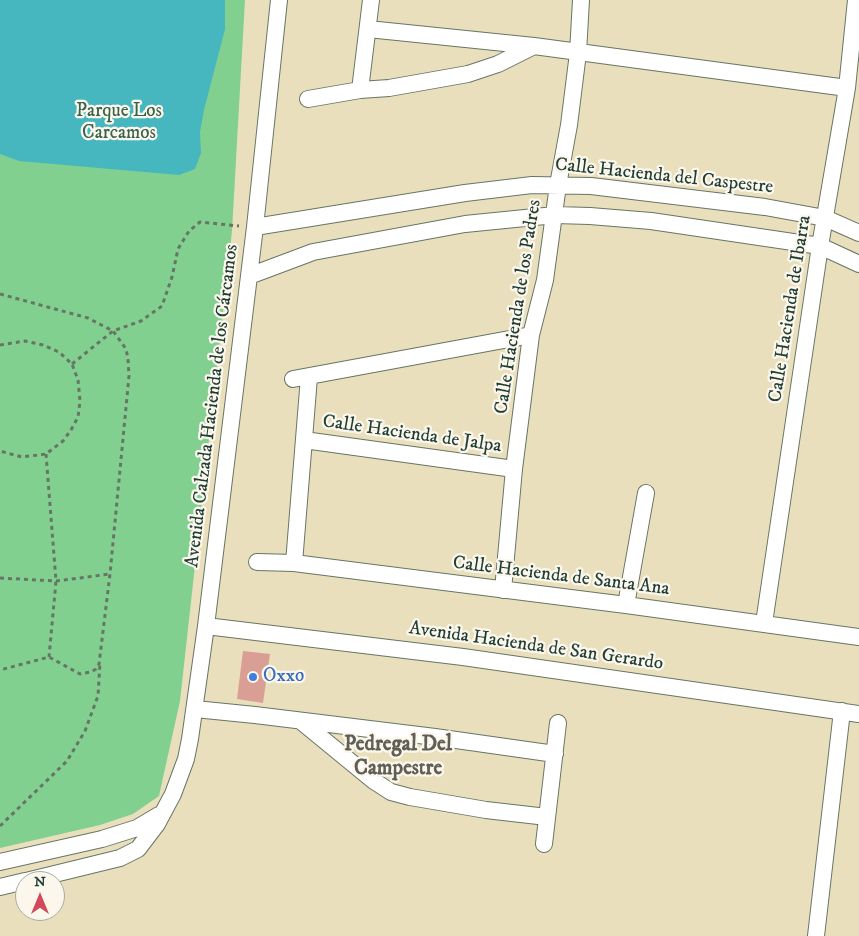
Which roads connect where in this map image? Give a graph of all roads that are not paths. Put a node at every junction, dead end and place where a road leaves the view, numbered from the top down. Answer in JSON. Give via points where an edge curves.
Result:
{"nodes":[{"id":1,"x":279,"y":0,"type":"edge"},
{"id":2,"x":371,"y":0,"type":"edge"},
{"id":3,"x":581,"y":0,"type":"edge"},
{"id":4,"x":856,"y":0,"type":"edge"},
{"id":5,"x":368,"y":29,"type":"junction"},
{"id":6,"x":534,"y":46,"type":"junction"},
{"id":7,"x":578,"y":53,"type":"junction"},
{"id":8,"x":848,"y":88,"type":"junction"},
{"id":9,"x":360,"y":90,"type":"junction"},
{"id":10,"x":308,"y":99,"type":"dead end"},
{"id":11,"x":558,"y":185,"type":"junction"},
{"id":12,"x":555,"y":215,"type":"junction"},
{"id":13,"x":825,"y":218,"type":"junction"},
{"id":14,"x":255,"y":228,"type":"junction"},
{"id":15,"x":859,"y":233,"type":"edge"},
{"id":16,"x":820,"y":246,"type":"junction"},
{"id":17,"x":859,"y":264,"type":"edge"},
{"id":18,"x":249,"y":276,"type":"junction"},
{"id":19,"x":531,"y":334,"type":"junction"},
{"id":20,"x":304,"y":440,"type":"junction"},
{"id":21,"x":514,"y":469,"type":"junction"},
{"id":22,"x":646,"y":493,"type":"dead end"},
{"id":23,"x":257,"y":562,"type":"dead end"},
{"id":24,"x":294,"y":563,"type":"junction"},
{"id":25,"x":503,"y":590,"type":"junction"},
{"id":26,"x":626,"y":605,"type":"junction"},
{"id":27,"x":764,"y":623,"type":"junction"},
{"id":28,"x":206,"y":626,"type":"junction"},
{"id":29,"x":859,"y":636,"type":"edge"},
{"id":30,"x":195,"y":709,"type":"junction"},
{"id":31,"x":842,"y":711,"type":"junction"},
{"id":32,"x":859,"y":714,"type":"edge"},
{"id":33,"x":302,"y":722,"type":"junction"},
{"id":34,"x":558,"y":723,"type":"dead end"},
{"id":35,"x":555,"y":754,"type":"junction"},
{"id":36,"x":163,"y":812,"type":"junction"},
{"id":37,"x":547,"y":816,"type":"junction"},
{"id":38,"x":544,"y":844,"type":"dead end"},
{"id":39,"x":0,"y":862,"type":"edge"},
{"id":40,"x":65,"y":871,"type":"edge"},
{"id":41,"x":15,"y":884,"type":"edge"},
{"id":42,"x":0,"y":887,"type":"edge"},
{"id":43,"x":816,"y":936,"type":"edge"}],
"edges":[{"from":1,"to":14,"type":"street","name":"Avenida Calzada Hacienda de los Cárcamos"},
{"from":2,"to":5,"type":"street"},
{"from":3,"to":7,"type":"street","name":"Calle Hacienda de los Padres"},
{"from":4,"to":8,"type":"street","name":"Calle Hacienda de Ibarra"},
{"from":5,"to":6,"type":"street"},
{"from":5,"to":9,"type":"street"},
{"from":6,"to":7,"type":"street"},
{"from":6,"to":9,"type":"street","via":[[498,64],[468,74]]},
{"from":7,"to":8,"type":"street"},
{"from":7,"to":11,"type":"street","name":"Calle Hacienda de los Padres"},
{"from":8,"to":13,"type":"street","name":"Calle Hacienda de Ibarra"},
{"from":9,"to":10,"type":"street"},
{"from":11,"to":12,"type":"street","name":"Calle Hacienda de los Padres"},
{"from":11,"to":13,"type":"street","name":"Calle Hacienda del Caspestre","via":[[656,192],[765,206]]},
{"from":11,"to":14,"type":"street","name":"Calle Hacienda del Caspestre","via":[[505,188]]},
{"from":12,"to":16,"type":"street","via":[[651,221]]},
{"from":12,"to":18,"type":"street","via":[[465,224],[313,252]]},
{"from":12,"to":19,"type":"street","name":"Calle Hacienda de los Padres"},
{"from":13,"to":15,"type":"street","name":"Calle Hacienda del Caspestre"},
{"from":13,"to":16,"type":"street","name":"Calle Hacienda de Ibarra"},
{"from":14,"to":18,"type":"street","name":"Avenida Calzada Hacienda de los Cárcamos"},
{"from":16,"to":17,"type":"street"},
{"from":16,"to":27,"type":"street","name":"Calle Hacienda de Ibarra"},
{"from":18,"to":28,"type":"street","name":"Avenida Calzada Hacienda de los Cárcamos"},
{"from":19,"to":20,"type":"street","via":[[301,378]]},
{"from":19,"to":21,"type":"street","name":"Calle Hacienda de los Padres"},
{"from":20,"to":21,"type":"street","name":"Calle Hacienda de Jalpa"},
{"from":20,"to":24,"type":"street"},
{"from":21,"to":25,"type":"street","name":"Calle Hacienda de los Padres"},
{"from":22,"to":26,"type":"street"},
{"from":23,"to":24,"type":"street","name":"Calle Hacienda de Santa Ana"},
{"from":24,"to":25,"type":"street","name":"Calle Hacienda de Santa Ana"},
{"from":25,"to":26,"type":"street","name":"Calle Hacienda de Santa Ana"},
{"from":26,"to":27,"type":"street","name":"Calle Hacienda de Santa Ana"},
{"from":27,"to":29,"type":"street","name":"Calle Hacienda de Santa Ana"},
{"from":28,"to":30,"type":"street","name":"Avenida Calzada Hacienda de los Cárcamos"},
{"from":28,"to":31,"type":"street","name":"Avenida Hacienda de San Gerardo","via":[[463,657]]},
{"from":30,"to":33,"type":"street"},
{"from":30,"to":36,"type":"street","name":"Avenida Calzada Hacienda de los Cárcamos","via":[[180,777]]},
{"from":31,"to":32,"type":"street","name":"Avenida Hacienda de San Gerardo"},
{"from":31,"to":43,"type":"street"},
{"from":33,"to":35,"type":"street"},
{"from":33,"to":37,"type":"street","via":[[391,792],[486,810]]},
{"from":34,"to":35,"type":"street"},
{"from":35,"to":37,"type":"street"},
{"from":36,"to":39,"type":"street","via":[[137,828],[102,840]]},
{"from":36,"to":40,"type":"street","name":"Avenida Calzada Hacienda de los Cárcamos","via":[[138,849],[120,858]]},
{"from":37,"to":38,"type":"street"},
{"from":41,"to":42,"type":"street","name":"Avenida Calzada Hacienda de los Cárcamos"}]}
